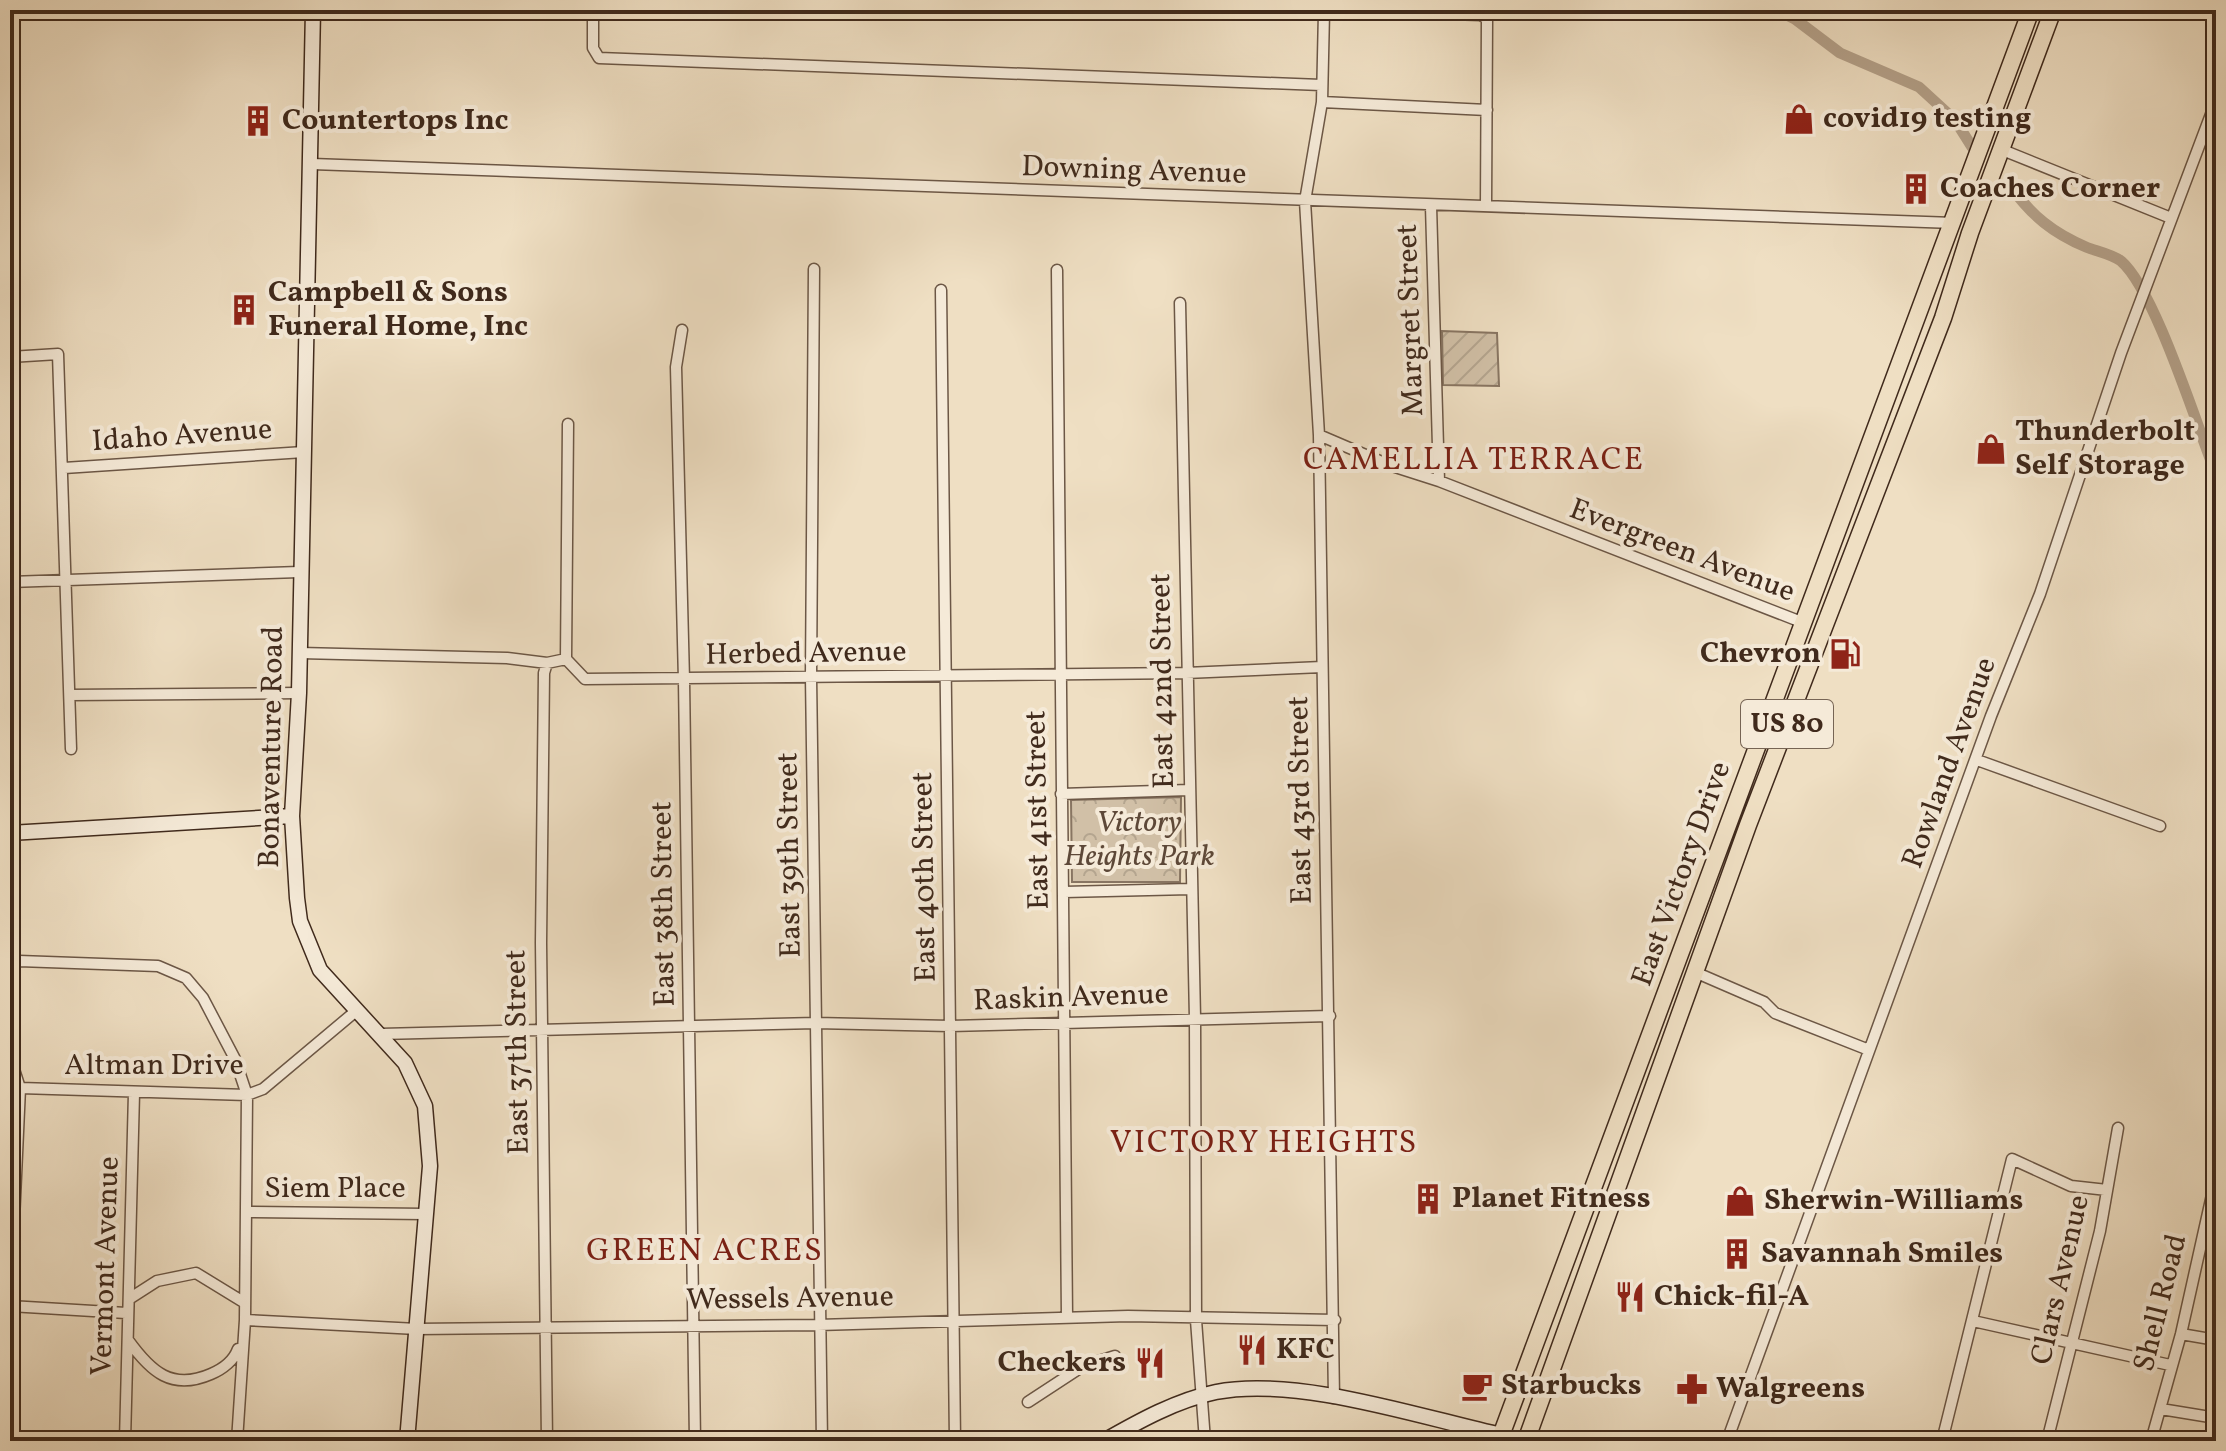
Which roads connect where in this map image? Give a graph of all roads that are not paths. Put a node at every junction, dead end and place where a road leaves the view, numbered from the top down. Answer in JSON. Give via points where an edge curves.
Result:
{"nodes":[{"id":1,"x":313,"y":10,"type":"edge"},
{"id":2,"x":593,"y":10,"type":"edge"},
{"id":3,"x":2031,"y":10,"type":"edge"},
{"id":4,"x":2053,"y":10,"type":"edge"},
{"id":5,"x":1323,"y":11,"type":"edge"},
{"id":6,"x":1321,"y":85,"type":"junction"},
{"id":7,"x":2216,"y":101,"type":"edge"},
{"id":8,"x":1322,"y":102,"type":"junction"},
{"id":9,"x":1487,"y":110,"type":"junction"},
{"id":10,"x":2000,"y":149,"type":"junction"},
{"id":11,"x":312,"y":164,"type":"junction"},
{"id":12,"x":1305,"y":201,"type":"junction"},
{"id":13,"x":1486,"y":205,"type":"junction"},
{"id":14,"x":1431,"y":206,"type":"junction"},
{"id":15,"x":2171,"y":218,"type":"junction"},
{"id":16,"x":1954,"y":223,"type":"junction"},
{"id":17,"x":814,"y":269,"type":"dead end"},
{"id":18,"x":1057,"y":270,"type":"dead end"},
{"id":19,"x":941,"y":290,"type":"dead end"},
{"id":20,"x":1180,"y":303,"type":"dead end"},
{"id":21,"x":1947,"y":307,"type":"junction"},
{"id":22,"x":682,"y":330,"type":"dead end"},
{"id":23,"x":10,"y":357,"type":"edge"},
{"id":24,"x":568,"y":424,"type":"dead end"},
{"id":25,"x":1319,"y":435,"type":"junction"},
{"id":26,"x":304,"y":452,"type":"junction"},
{"id":27,"x":64,"y":468,"type":"junction"},
{"id":28,"x":1439,"y":481,"type":"junction"},
{"id":29,"x":1841,"y":524,"type":"junction"},
{"id":30,"x":1860,"y":533,"type":"junction"},
{"id":31,"x":299,"y":572,"type":"junction"},
{"id":32,"x":10,"y":582,"type":"edge"},
{"id":33,"x":66,"y":582,"type":"junction"},
{"id":34,"x":1804,"y":623,"type":"junction"},
{"id":35,"x":300,"y":653,"type":"junction"},
{"id":36,"x":566,"y":659,"type":"junction"},
{"id":37,"x":547,"y":663,"type":"junction"},
{"id":38,"x":1322,"y":667,"type":"junction"},
{"id":39,"x":1186,"y":673,"type":"junction"},
{"id":40,"x":947,"y":675,"type":"junction"},
{"id":41,"x":1060,"y":675,"type":"junction"},
{"id":42,"x":811,"y":677,"type":"junction"},
{"id":43,"x":684,"y":680,"type":"junction"},
{"id":44,"x":299,"y":693,"type":"junction"},
{"id":45,"x":70,"y":695,"type":"junction"},
{"id":46,"x":71,"y":749,"type":"dead end"},
{"id":47,"x":1977,"y":760,"type":"junction"},
{"id":48,"x":1189,"y":790,"type":"junction"},
{"id":49,"x":1061,"y":794,"type":"junction"},
{"id":50,"x":292,"y":816,"type":"junction"},
{"id":51,"x":1731,"y":819,"type":"junction"},
{"id":52,"x":1748,"y":825,"type":"junction"},
{"id":53,"x":2160,"y":826,"type":"dead end"},
{"id":54,"x":10,"y":833,"type":"edge"},
{"id":55,"x":1190,"y":889,"type":"junction"},
{"id":56,"x":1064,"y":892,"type":"junction"},
{"id":57,"x":10,"y":965,"type":"edge"},
{"id":58,"x":1697,"y":973,"type":"junction"},
{"id":59,"x":356,"y":1011,"type":"junction"},
{"id":60,"x":1330,"y":1016,"type":"junction"},
{"id":61,"x":1195,"y":1018,"type":"junction"},
{"id":62,"x":1064,"y":1022,"type":"junction"},
{"id":63,"x":816,"y":1023,"type":"junction"},
{"id":64,"x":950,"y":1026,"type":"junction"},
{"id":65,"x":689,"y":1028,"type":"junction"},
{"id":66,"x":542,"y":1031,"type":"junction"},
{"id":67,"x":381,"y":1034,"type":"junction"},
{"id":68,"x":1869,"y":1050,"type":"junction"},
{"id":69,"x":10,"y":1057,"type":"edge"},
{"id":70,"x":20,"y":1088,"type":"junction"},
{"id":71,"x":134,"y":1093,"type":"junction"},
{"id":72,"x":247,"y":1095,"type":"junction"},
{"id":73,"x":2118,"y":1128,"type":"dead end"},
{"id":74,"x":2216,"y":1177,"type":"edge"},
{"id":75,"x":2107,"y":1190,"type":"junction"},
{"id":76,"x":246,"y":1212,"type":"junction"},
{"id":77,"x":425,"y":1214,"type":"junction"},
{"id":78,"x":129,"y":1299,"type":"junction"},
{"id":79,"x":245,"y":1303,"type":"junction"},
{"id":80,"x":10,"y":1307,"type":"edge"},
{"id":81,"x":126,"y":1313,"type":"junction"},
{"id":82,"x":1067,"y":1317,"type":"junction"},
{"id":83,"x":245,"y":1320,"type":"junction"},
{"id":84,"x":1196,"y":1320,"type":"junction"},
{"id":85,"x":1335,"y":1320,"type":"junction"},
{"id":86,"x":1973,"y":1321,"type":"junction"},
{"id":87,"x":954,"y":1322,"type":"junction"},
{"id":88,"x":693,"y":1324,"type":"junction"},
{"id":89,"x":818,"y":1325,"type":"junction"},
{"id":90,"x":545,"y":1326,"type":"junction"},
{"id":91,"x":417,"y":1329,"type":"junction"},
{"id":92,"x":2181,"y":1334,"type":"junction"},
{"id":93,"x":127,"y":1338,"type":"junction"},
{"id":94,"x":2216,"y":1340,"type":"edge"},
{"id":95,"x":242,"y":1341,"type":"junction"},
{"id":96,"x":2072,"y":1343,"type":"junction"},
{"id":97,"x":1115,"y":1356,"type":"dead end"},
{"id":98,"x":2170,"y":1365,"type":"junction"},
{"id":99,"x":1201,"y":1396,"type":"junction"},
{"id":100,"x":1334,"y":1398,"type":"junction"},
{"id":101,"x":1028,"y":1402,"type":"dead end"},
{"id":102,"x":2161,"y":1409,"type":"junction"},
{"id":103,"x":2216,"y":1418,"type":"edge"},
{"id":104,"x":1500,"y":1438,"type":"edge"},
{"id":105,"x":125,"y":1441,"type":"edge"},
{"id":106,"x":237,"y":1441,"type":"edge"},
{"id":107,"x":407,"y":1441,"type":"edge"},
{"id":108,"x":547,"y":1441,"type":"edge"},
{"id":109,"x":695,"y":1441,"type":"edge"},
{"id":110,"x":822,"y":1441,"type":"edge"},
{"id":111,"x":955,"y":1441,"type":"edge"},
{"id":112,"x":1104,"y":1441,"type":"edge"},
{"id":113,"x":1205,"y":1441,"type":"edge"},
{"id":114,"x":1527,"y":1441,"type":"edge"},
{"id":115,"x":1727,"y":1441,"type":"edge"},
{"id":116,"x":1942,"y":1441,"type":"edge"},
{"id":117,"x":2047,"y":1441,"type":"edge"},
{"id":118,"x":2151,"y":1441,"type":"edge"}],
"edges":[{"from":1,"to":11,"type":"street","name":"Bonaventure Road"},
{"from":2,"to":6,"type":"street","via":[[595,54],[608,59]]},
{"from":3,"to":16,"type":"main road","name":"East Victory Drive","number":"US 80"},
{"from":4,"to":10,"type":"main road","name":"East Victory Drive","number":"US 80"},
{"from":5,"to":6,"type":"street","name":"East 43rd Street"},
{"from":5,"to":9,"type":"street","via":[[1481,15],[1488,25]]},
{"from":6,"to":8,"type":"street","name":"East 43rd Street"},
{"from":7,"to":15,"type":"street","name":"Rowland Avenue"},
{"from":8,"to":9,"type":"street"},
{"from":8,"to":12,"type":"street","name":"East 43rd Street"},
{"from":9,"to":13,"type":"street"},
{"from":10,"to":15,"type":"street"},
{"from":10,"to":21,"type":"main road","name":"East Victory Drive","number":"US 80"},
{"from":11,"to":12,"type":"street","name":"Downing Avenue"},
{"from":11,"to":26,"type":"street","name":"Bonaventure Road"},
{"from":12,"to":14,"type":"street","name":"Downing Avenue"},
{"from":12,"to":25,"type":"street","name":"East 43rd Street"},
{"from":13,"to":14,"type":"street","name":"Downing Avenue"},
{"from":13,"to":16,"type":"street","name":"Downing Avenue"},
{"from":14,"to":28,"type":"street","name":"Margret Street"},
{"from":15,"to":47,"type":"street","name":"Rowland Avenue"},
{"from":16,"to":21,"type":"main road","via":[[1961,233],[1943,287]]},
{"from":16,"to":29,"type":"main road","name":"East Victory Drive","number":"US 80"},
{"from":17,"to":42,"type":"street","name":"East 39th Street"},
{"from":18,"to":41,"type":"street","name":"East 41st Street"},
{"from":19,"to":40,"type":"street","name":"East 40th Street"},
{"from":20,"to":39,"type":"street","name":"East 42nd Street"},
{"from":21,"to":30,"type":"main road","name":"East Victory Drive","number":"US 80"},
{"from":22,"to":43,"type":"street","name":"East 38th Street","via":[[676,367]]},
{"from":23,"to":27,"type":"street","via":[[58,354]]},
{"from":24,"to":36,"type":"street"},
{"from":25,"to":28,"type":"street","name":"Evergreen Avenue"},
{"from":25,"to":38,"type":"street","name":"East 43rd Street"},
{"from":26,"to":27,"type":"street","name":"Idaho Avenue"},
{"from":26,"to":31,"type":"street","name":"Bonaventure Road"},
{"from":27,"to":33,"type":"street"},
{"from":28,"to":34,"type":"street","name":"Evergreen Avenue"},
{"from":29,"to":30,"type":"main road"},
{"from":29,"to":34,"type":"main road","name":"East Victory Drive","number":"US 80"},
{"from":30,"to":52,"type":"main road","name":"East Victory Drive","number":"US 80"},
{"from":31,"to":33,"type":"street"},
{"from":31,"to":35,"type":"street","name":"Bonaventure Road"},
{"from":32,"to":33,"type":"street"},
{"from":33,"to":45,"type":"street"},
{"from":34,"to":51,"type":"main road","name":"East Victory Drive","number":"US 80"},
{"from":35,"to":37,"type":"street"},
{"from":35,"to":44,"type":"street","name":"Bonaventure Road"},
{"from":36,"to":37,"type":"street"},
{"from":36,"to":43,"type":"street","name":"Herbed Avenue","via":[[585,679]]},
{"from":37,"to":66,"type":"street","name":"East 37th Street"},
{"from":38,"to":39,"type":"street","name":"Herbed Avenue"},
{"from":38,"to":60,"type":"street","name":"East 43rd Street"},
{"from":39,"to":41,"type":"street","name":"Herbed Avenue"},
{"from":39,"to":48,"type":"street","name":"East 42nd Street"},
{"from":40,"to":41,"type":"street","name":"Herbed Avenue"},
{"from":40,"to":42,"type":"street","name":"Herbed Avenue"},
{"from":40,"to":64,"type":"street","name":"East 40th Street"},
{"from":41,"to":49,"type":"street","name":"East 41st Street"},
{"from":42,"to":43,"type":"street","name":"Herbed Avenue"},
{"from":42,"to":63,"type":"street","name":"East 39th Street"},
{"from":43,"to":65,"type":"street","name":"East 38th Street"},
{"from":44,"to":45,"type":"street"},
{"from":44,"to":50,"type":"street","name":"Bonaventure Road"},
{"from":45,"to":46,"type":"street"},
{"from":47,"to":53,"type":"street"},
{"from":47,"to":68,"type":"street","name":"Rowland Avenue"},
{"from":48,"to":49,"type":"street"},
{"from":48,"to":55,"type":"street","name":"East 42nd Street"},
{"from":49,"to":56,"type":"street","name":"East 41st Street"},
{"from":50,"to":54,"type":"street"},
{"from":50,"to":59,"type":"street","name":"Bonaventure Road","via":[[300,921],[320,970]]},
{"from":51,"to":52,"type":"main road"},
{"from":51,"to":104,"type":"main road","name":"East Victory Drive","number":"US 80"},
{"from":52,"to":58,"type":"main road","name":"East Victory Drive","number":"US 80"},
{"from":55,"to":56,"type":"street"},
{"from":55,"to":61,"type":"street","name":"East 42nd Street"},
{"from":56,"to":62,"type":"street","name":"East 41st Street"},
{"from":57,"to":72,"type":"street","via":[[19,961],[158,966],[186,978],[222,1031]]},
{"from":58,"to":68,"type":"street","via":[[1764,1002],[1775,1013]]},
{"from":58,"to":114,"type":"main road","name":"East Victory Drive","number":"US 80"},
{"from":59,"to":67,"type":"street","name":"Bonaventure Road"},
{"from":59,"to":72,"type":"street","name":"Altman Drive","via":[[263,1089]]},
{"from":60,"to":61,"type":"street","name":"Raskin Avenue"},
{"from":60,"to":85,"type":"street","name":"East 43rd Street"},
{"from":61,"to":62,"type":"street","name":"Raskin Avenue"},
{"from":61,"to":84,"type":"street","name":"East 42nd Street"},
{"from":62,"to":64,"type":"street","name":"Raskin Avenue"},
{"from":62,"to":82,"type":"street","name":"East 41st Street"},
{"from":63,"to":64,"type":"street","name":"Raskin Avenue"},
{"from":63,"to":65,"type":"street","name":"Raskin Avenue"},
{"from":63,"to":89,"type":"street","name":"East 39th Street"},
{"from":64,"to":87,"type":"street","name":"East 40th Street"},
{"from":65,"to":66,"type":"street","name":"Raskin Avenue"},
{"from":65,"to":88,"type":"street","name":"East 38th Street"},
{"from":66,"to":67,"type":"street","name":"Raskin Avenue"},
{"from":66,"to":90,"type":"street","name":"East 37th Street"},
{"from":67,"to":77,"type":"street","name":"Bonaventure Road","via":[[405,1063],[425,1106],[430,1166]]},
{"from":68,"to":115,"type":"street","name":"Rowland Avenue"},
{"from":69,"to":70,"type":"street"},
{"from":70,"to":71,"type":"street","name":"Altman Drive"},
{"from":70,"to":80,"type":"street"},
{"from":71,"to":72,"type":"street","name":"Altman Drive"},
{"from":71,"to":78,"type":"street","name":"Vermont Avenue"},
{"from":72,"to":76,"type":"street"},
{"from":73,"to":75,"type":"street","name":"Clars Avenue"},
{"from":74,"to":92,"type":"street","name":"Shell Road"},
{"from":75,"to":86,"type":"street","via":[[2071,1186],[2012,1159]]},
{"from":75,"to":96,"type":"street","name":"Clars Avenue"},
{"from":76,"to":77,"type":"street","name":"Siem Place"},
{"from":76,"to":79,"type":"street"},
{"from":77,"to":91,"type":"street","name":"Bonaventure Road"},
{"from":78,"to":79,"type":"street","via":[[157,1281],[196,1273]]},
{"from":78,"to":81,"type":"street","name":"Vermont Avenue"},
{"from":79,"to":83,"type":"street"},
{"from":80,"to":81,"type":"street"},
{"from":81,"to":93,"type":"street","name":"Vermont Avenue"},
{"from":82,"to":84,"type":"street","name":"Wessels Avenue"},
{"from":82,"to":87,"type":"street","name":"Wessels Avenue"},
{"from":83,"to":91,"type":"street","name":"Wessels Avenue"},
{"from":83,"to":95,"type":"street"},
{"from":84,"to":85,"type":"street","name":"Wessels Avenue"},
{"from":84,"to":99,"type":"street","name":"East 42nd Street"},
{"from":85,"to":100,"type":"street","name":"East 43rd Street"},
{"from":86,"to":96,"type":"street"},
{"from":86,"to":116,"type":"street"},
{"from":87,"to":89,"type":"street","name":"Wessels Avenue"},
{"from":87,"to":111,"type":"street","name":"East 40th Street"},
{"from":88,"to":89,"type":"street","name":"Wessels Avenue"},
{"from":88,"to":90,"type":"street","name":"Wessels Avenue"},
{"from":88,"to":109,"type":"street","name":"East 38th Street"},
{"from":89,"to":110,"type":"street","name":"East 39th Street"},
{"from":90,"to":91,"type":"street","name":"Wessels Avenue"},
{"from":90,"to":108,"type":"street","name":"East 37th Street"},
{"from":91,"to":107,"type":"street","name":"Bonaventure Road"},
{"from":92,"to":94,"type":"street"},
{"from":92,"to":98,"type":"street","name":"Shell Road"},
{"from":93,"to":95,"type":"street","via":[[158,1373],[193,1382],[229,1362]]},
{"from":93,"to":105,"type":"street","name":"Vermont Avenue"},
{"from":95,"to":106,"type":"street"},
{"from":96,"to":98,"type":"street"},
{"from":96,"to":117,"type":"street","name":"Clars Avenue"},
{"from":97,"to":101,"type":"street","via":[[1083,1366]]},
{"from":98,"to":102,"type":"street","name":"Shell Road"},
{"from":99,"to":100,"type":"street","via":[[1254,1388]]},
{"from":99,"to":112,"type":"street"},
{"from":99,"to":113,"type":"street","name":"East 42nd Street"},
{"from":100,"to":104,"type":"street"},
{"from":102,"to":103,"type":"street"},
{"from":102,"to":118,"type":"street","name":"Shell Road"},
{"from":104,"to":114,"type":"main road"}]}
